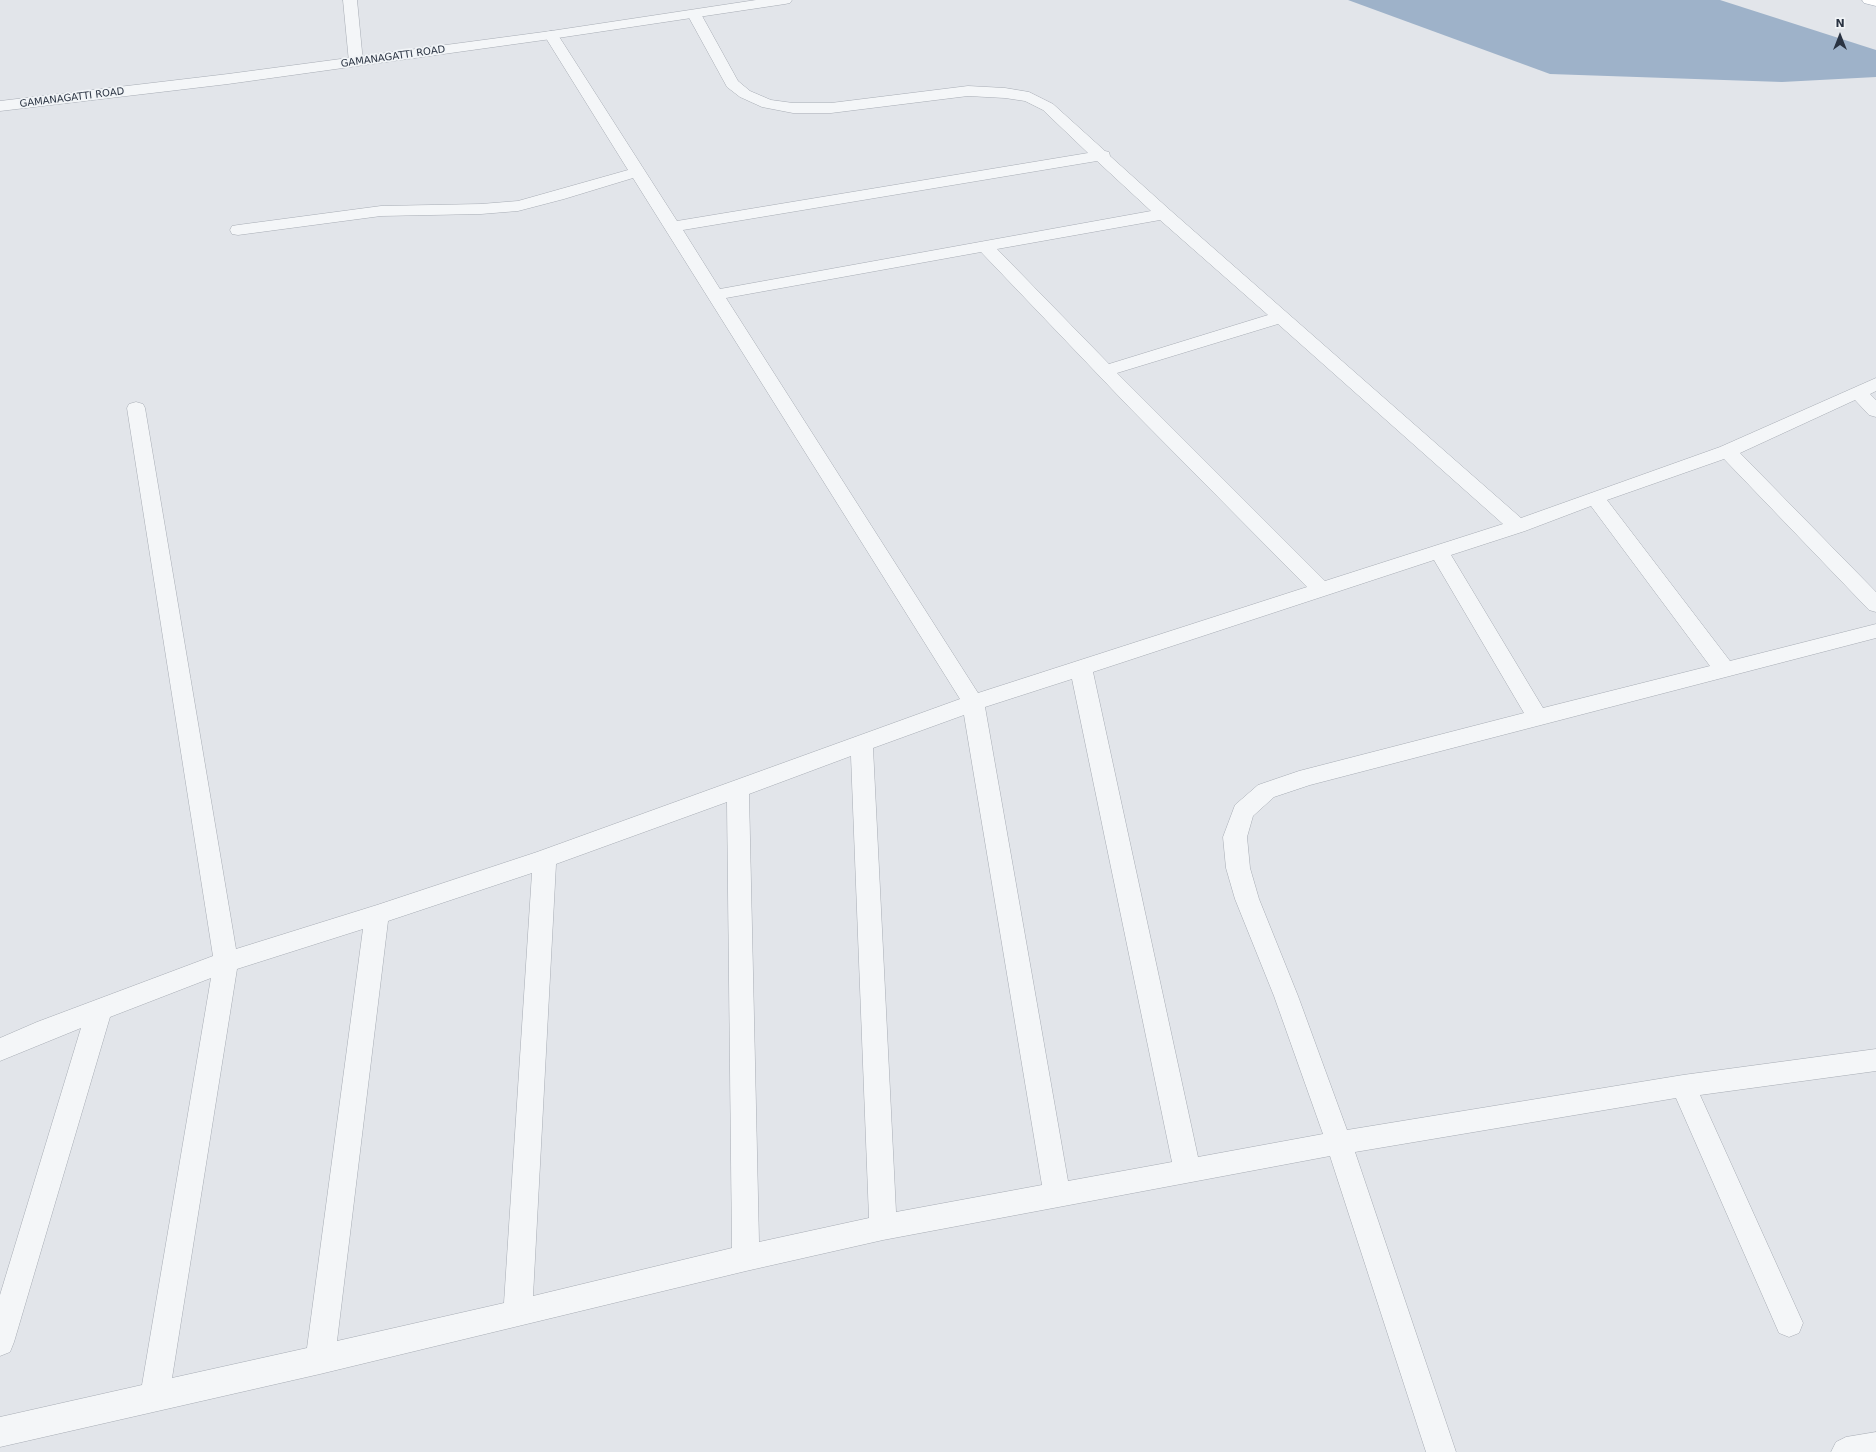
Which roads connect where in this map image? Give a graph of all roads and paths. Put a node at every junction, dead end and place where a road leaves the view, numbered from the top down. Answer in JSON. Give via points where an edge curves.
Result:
{"nodes":[{"id":1,"x":350,"y":0,"type":"edge"},
{"id":2,"x":785,"y":0,"type":"edge"},
{"id":3,"x":1869,"y":0,"type":"edge"},
{"id":4,"x":1876,"y":2,"type":"edge"},
{"id":5,"x":694,"y":14,"type":"junction"},
{"id":6,"x":551,"y":35,"type":"junction"},
{"id":7,"x":356,"y":62,"type":"junction"},
{"id":8,"x":0,"y":106,"type":"edge"},
{"id":9,"x":1103,"y":155,"type":"junction"},
{"id":10,"x":638,"y":172,"type":"junction"},
{"id":11,"x":1164,"y":214,"type":"junction"},
{"id":12,"x":673,"y":227,"type":"junction"},
{"id":13,"x":238,"y":230,"type":"dead end"},
{"id":14,"x":984,"y":246,"type":"junction"},
{"id":15,"x":716,"y":295,"type":"junction"},
{"id":16,"x":1281,"y":317,"type":"junction"},
{"id":17,"x":1105,"y":372,"type":"junction"},
{"id":18,"x":1867,"y":388,"type":"edge"},
{"id":19,"x":136,"y":408,"type":"dead end"},
{"id":20,"x":1876,"y":411,"type":"edge"},
{"id":21,"x":1727,"y":451,"type":"junction"},
{"id":22,"x":1595,"y":497,"type":"junction"},
{"id":23,"x":1518,"y":526,"type":"junction"},
{"id":24,"x":1439,"y":552,"type":"junction"},
{"id":25,"x":1322,"y":590,"type":"junction"},
{"id":26,"x":1876,"y":605,"type":"edge"},
{"id":27,"x":1876,"y":631,"type":"edge"},
{"id":28,"x":1081,"y":668,"type":"junction"},
{"id":29,"x":1725,"y":670,"type":"junction"},
{"id":30,"x":973,"y":702,"type":"junction"},
{"id":31,"x":1538,"y":718,"type":"junction"},
{"id":32,"x":862,"y":743,"type":"junction"},
{"id":33,"x":738,"y":788,"type":"junction"},
{"id":34,"x":545,"y":859,"type":"junction"},
{"id":35,"x":377,"y":915,"type":"junction"},
{"id":36,"x":226,"y":962,"type":"junction"},
{"id":37,"x":99,"y":1010,"type":"junction"},
{"id":38,"x":0,"y":1050,"type":"edge"},
{"id":39,"x":1876,"y":1061,"type":"edge"},
{"id":40,"x":1683,"y":1086,"type":"junction"},
{"id":41,"x":1339,"y":1143,"type":"junction"},
{"id":42,"x":1187,"y":1170,"type":"junction"},
{"id":43,"x":1057,"y":1194,"type":"junction"},
{"id":44,"x":883,"y":1227,"type":"junction"},
{"id":45,"x":746,"y":1258,"type":"junction"},
{"id":46,"x":518,"y":1312,"type":"junction"},
{"id":47,"x":1789,"y":1323,"type":"dead end"},
{"id":48,"x":0,"y":1342,"type":"edge"},
{"id":49,"x":320,"y":1360,"type":"junction"},
{"id":50,"x":155,"y":1397,"type":"junction"},
{"id":51,"x":0,"y":1432,"type":"edge"},
{"id":52,"x":1876,"y":1447,"type":"edge"},
{"id":53,"x":1440,"y":1452,"type":"edge"},
{"id":54,"x":1846,"y":1452,"type":"edge"}],
"edges":[{"from":1,"to":7,"type":"street"},
{"from":2,"to":5,"type":"street","name":"GAMANAGATTI ROAD"},
{"from":3,"to":4,"type":"main road"},
{"from":5,"to":6,"type":"street","name":"GAMANAGATTI ROAD"},
{"from":5,"to":9,"type":"street","via":[[732,84],[745,94],[767,104],[793,108],[831,108],[968,91],[1005,93],[1029,97],[1048,107]]},
{"from":6,"to":7,"type":"street","name":"GAMANAGATTI ROAD"},
{"from":6,"to":10,"type":"street"},
{"from":7,"to":8,"type":"street","name":"GAMANAGATTI ROAD"},
{"from":9,"to":11,"type":"street"},
{"from":9,"to":12,"type":"street"},
{"from":10,"to":12,"type":"street"},
{"from":10,"to":13,"type":"street","via":[[518,206],[381,211]]},
{"from":11,"to":14,"type":"street"},
{"from":11,"to":16,"type":"street"},
{"from":12,"to":15,"type":"street"},
{"from":14,"to":15,"type":"street"},
{"from":14,"to":17,"type":"street"},
{"from":15,"to":30,"type":"street"},
{"from":16,"to":17,"type":"street"},
{"from":16,"to":23,"type":"street"},
{"from":17,"to":25,"type":"street"},
{"from":18,"to":20,"type":"street"},
{"from":18,"to":21,"type":"street"},
{"from":19,"to":36,"type":"street"},
{"from":21,"to":22,"type":"street"},
{"from":21,"to":26,"type":"street"},
{"from":22,"to":23,"type":"street"},
{"from":22,"to":29,"type":"street"},
{"from":23,"to":24,"type":"street"},
{"from":24,"to":25,"type":"street"},
{"from":24,"to":31,"type":"street"},
{"from":25,"to":28,"type":"street"},
{"from":27,"to":29,"type":"street"},
{"from":28,"to":30,"type":"street"},
{"from":28,"to":42,"type":"street"},
{"from":29,"to":31,"type":"street"},
{"from":30,"to":32,"type":"street"},
{"from":30,"to":43,"type":"street"},
{"from":31,"to":41,"type":"street","via":[[1307,777],[1266,790],[1243,811],[1235,837],[1238,868],[1247,899],[1286,996]]},
{"from":32,"to":33,"type":"street"},
{"from":32,"to":44,"type":"street"},
{"from":33,"to":34,"type":"street"},
{"from":33,"to":45,"type":"street"},
{"from":34,"to":35,"type":"street"},
{"from":34,"to":46,"type":"street"},
{"from":35,"to":36,"type":"street"},
{"from":35,"to":49,"type":"street"},
{"from":36,"to":37,"type":"street"},
{"from":36,"to":50,"type":"street"},
{"from":37,"to":38,"type":"street"},
{"from":37,"to":48,"type":"street"},
{"from":39,"to":40,"type":"street"},
{"from":40,"to":41,"type":"street"},
{"from":40,"to":47,"type":"street"},
{"from":41,"to":42,"type":"street"},
{"from":41,"to":53,"type":"street"},
{"from":42,"to":43,"type":"street"},
{"from":43,"to":44,"type":"street"},
{"from":44,"to":45,"type":"street"},
{"from":45,"to":46,"type":"street"},
{"from":46,"to":49,"type":"street"},
{"from":49,"to":50,"type":"street"},
{"from":50,"to":51,"type":"street"},
{"from":52,"to":54,"type":"street"}]}
